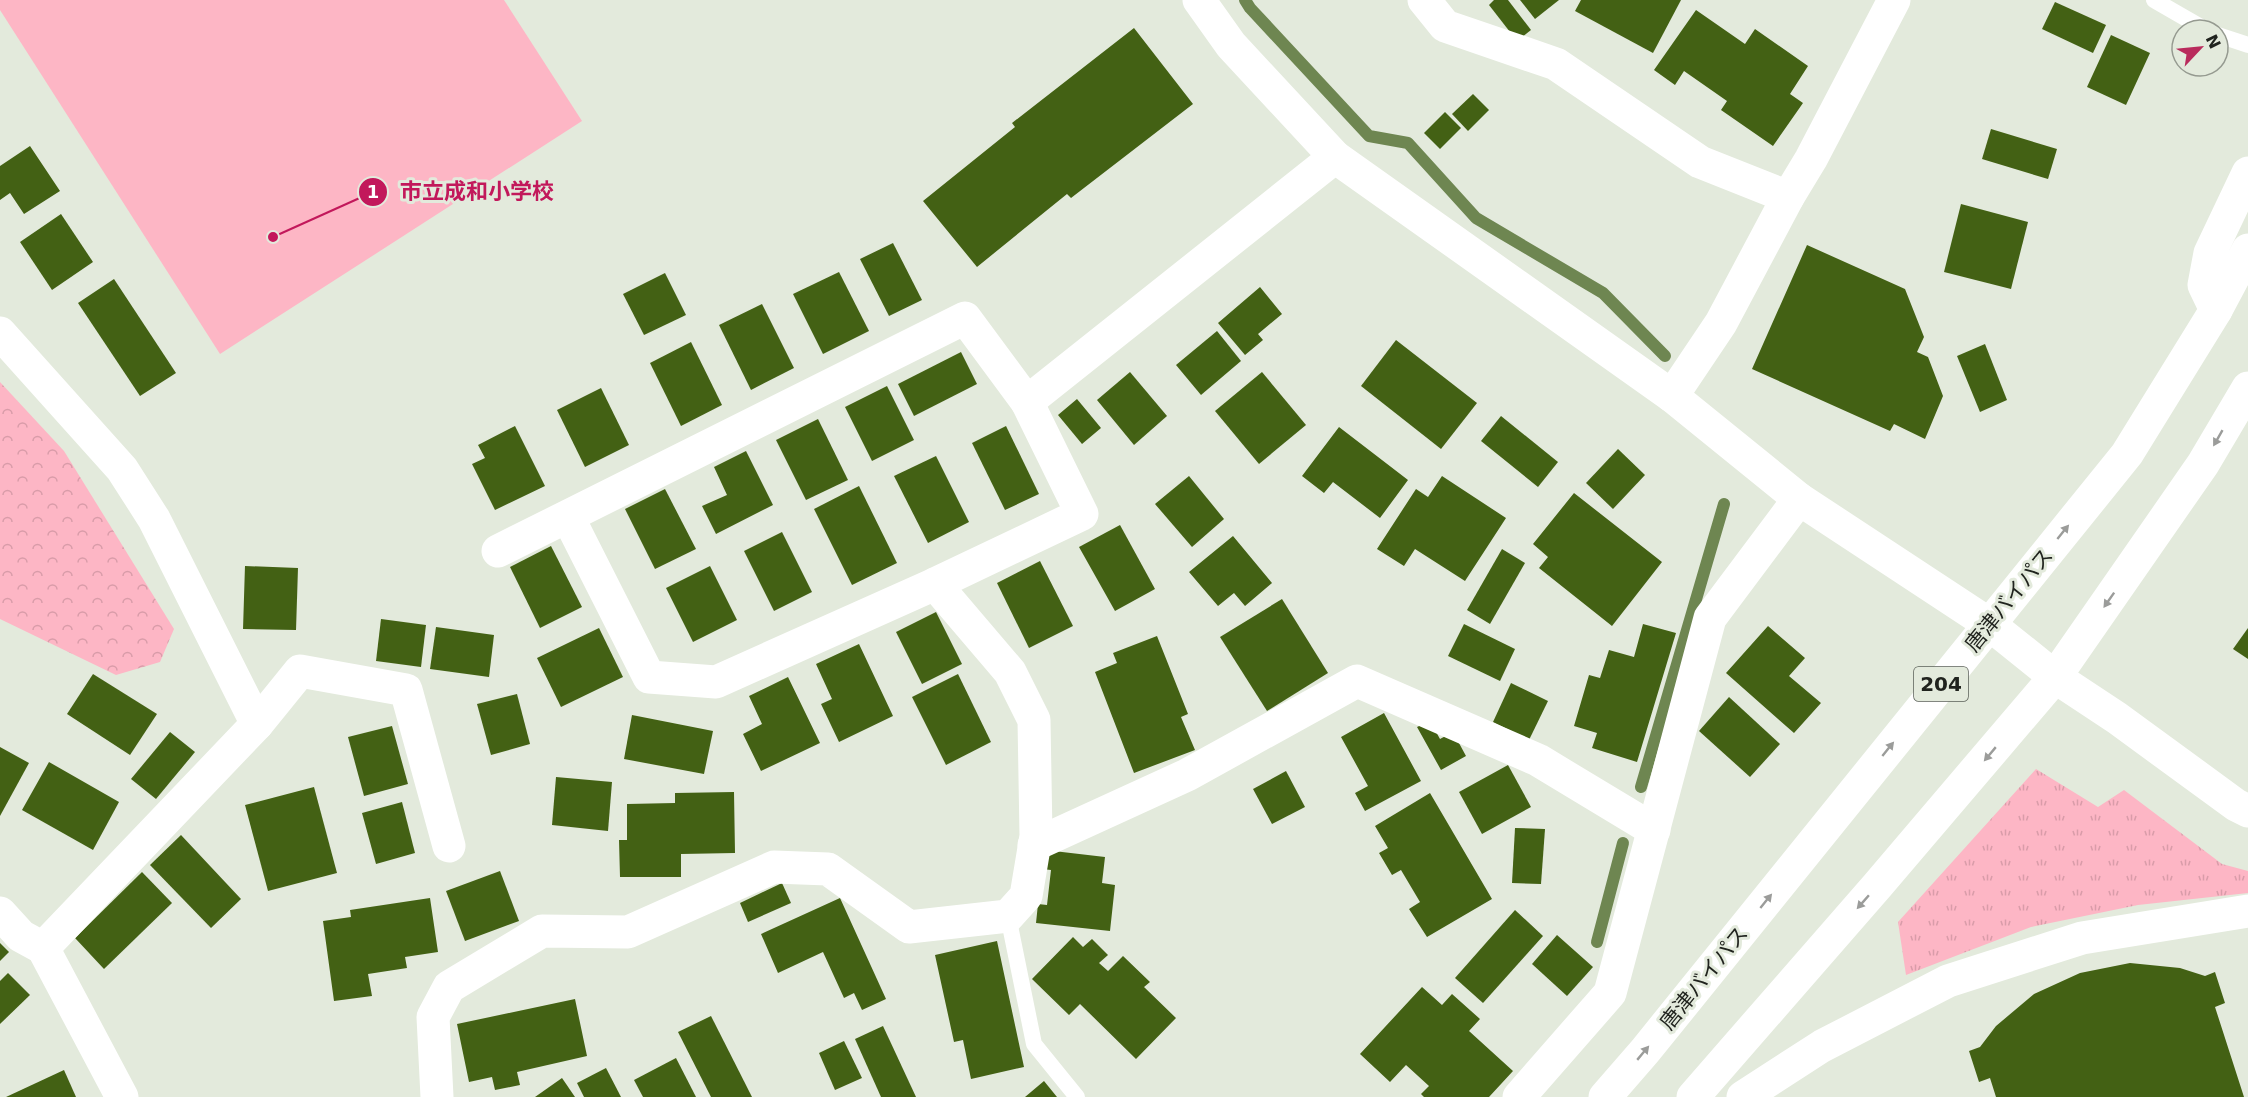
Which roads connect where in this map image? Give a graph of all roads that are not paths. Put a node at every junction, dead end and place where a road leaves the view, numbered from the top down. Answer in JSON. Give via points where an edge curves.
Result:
{"nodes":[{"id":1,"x":1199,"y":0,"type":"edge"},
{"id":2,"x":1424,"y":0,"type":"edge"},
{"id":3,"x":1894,"y":0,"type":"edge"},
{"id":4,"x":2154,"y":0,"type":"edge"},
{"id":5,"x":2185,"y":18,"type":"edge"},
{"id":6,"x":2230,"y":39,"type":"edge"},
{"id":7,"x":2248,"y":45,"type":"edge"},
{"id":8,"x":1335,"y":157,"type":"junction"},
{"id":9,"x":2248,"y":172,"type":"edge"},
{"id":10,"x":1788,"y":197,"type":"junction"},
{"id":11,"x":2248,"y":250,"type":"edge"},
{"id":12,"x":2216,"y":310,"type":"junction"},
{"id":13,"x":0,"y":333,"type":"edge"},
{"id":14,"x":2248,"y":388,"type":"edge"},
{"id":15,"x":1672,"y":396,"type":"junction"},
{"id":16,"x":1027,"y":402,"type":"junction"},
{"id":17,"x":1799,"y":499,"type":"junction"},
{"id":18,"x":568,"y":517,"type":"junction"},
{"id":19,"x":498,"y":551,"type":"dead end"},
{"id":20,"x":935,"y":584,"type":"junction"},
{"id":21,"x":1989,"y":624,"type":"junction"},
{"id":22,"x":2055,"y":677,"type":"junction"},
{"id":23,"x":257,"y":724,"type":"junction"},
{"id":24,"x":2248,"y":811,"type":"edge"},
{"id":25,"x":1654,"y":830,"type":"junction"},
{"id":26,"x":1034,"y":845,"type":"junction"},
{"id":27,"x":449,"y":846,"type":"dead end"},
{"id":28,"x":2248,"y":911,"type":"edge"},
{"id":29,"x":0,"y":912,"type":"edge"},
{"id":30,"x":1008,"y":916,"type":"junction"},
{"id":31,"x":43,"y":948,"type":"junction"},
{"id":32,"x":122,"y":1097,"type":"edge"},
{"id":33,"x":437,"y":1097,"type":"edge"},
{"id":34,"x":1077,"y":1097,"type":"edge"},
{"id":35,"x":1519,"y":1097,"type":"edge"},
{"id":36,"x":1605,"y":1097,"type":"edge"},
{"id":37,"x":1693,"y":1097,"type":"edge"},
{"id":38,"x":1743,"y":1097,"type":"edge"}],
"edges":[{"from":1,"to":8,"type":"main road","via":[[1232,45]]},
{"from":2,"to":10,"type":"main road","via":[[1445,26],[1556,64],[1700,162]]},
{"from":3,"to":10,"type":"main road"},
{"from":4,"to":5,"type":"lane"},
{"from":6,"to":7,"type":"lane"},
{"from":8,"to":15,"type":"main road"},
{"from":8,"to":16,"type":"main road"},
{"from":9,"to":12,"type":"main road","via":[[2210,253],[2204,285]]},
{"from":10,"to":15,"type":"main road","via":[[1721,323]]},
{"from":11,"to":12,"type":"main road","name":"唐津バイパス","number":"204"},
{"from":21,"to":12,"type":"main road","name":"唐津バイパス","number":"204","one_way":true,"via":[[2127,454]]},
{"from":13,"to":23,"type":"main road","via":[[122,469],[154,519]]},
{"from":14,"to":22,"type":"main road","one_way":true,"via":[[2203,464]]},
{"from":15,"to":17,"type":"main road"},
{"from":16,"to":18,"type":"main road","via":[[965,318]]},
{"from":16,"to":20,"type":"main road","via":[[1082,514]]},
{"from":17,"to":21,"type":"main road"},
{"from":17,"to":25,"type":"main road","via":[[1710,618]]},
{"from":18,"to":19,"type":"main road"},
{"from":18,"to":20,"type":"main road","via":[[649,677],[716,682]]},
{"from":20,"to":26,"type":"main road","via":[[1010,672],[1034,720]]},
{"from":21,"to":22,"type":"main road"},
{"from":36,"to":21,"type":"main road","name":"唐津バイパス","number":"204","one_way":true},
{"from":22,"to":24,"type":"main road"},
{"from":22,"to":37,"type":"main road","one_way":true},
{"from":23,"to":27,"type":"main road","via":[[300,671],[406,690]]},
{"from":23,"to":31,"type":"main road"},
{"from":25,"to":26,"type":"main road","via":[[1538,760],[1357,681],[1188,775]]},
{"from":25,"to":35,"type":"main road","via":[[1610,993]]},
{"from":26,"to":30,"type":"main road","via":[[1026,896]]},
{"from":28,"to":38,"type":"main road","via":[[2082,938],[1948,981],[1822,1046]]},
{"from":29,"to":31,"type":"main road","via":[[21,936]]},
{"from":30,"to":33,"type":"main road","via":[[909,927],[828,869],[774,867],[628,932],[542,931],[449,987],[433,1017]]},
{"from":30,"to":34,"type":"lane","via":[[1034,1044]]},
{"from":31,"to":32,"type":"main road"}]}
